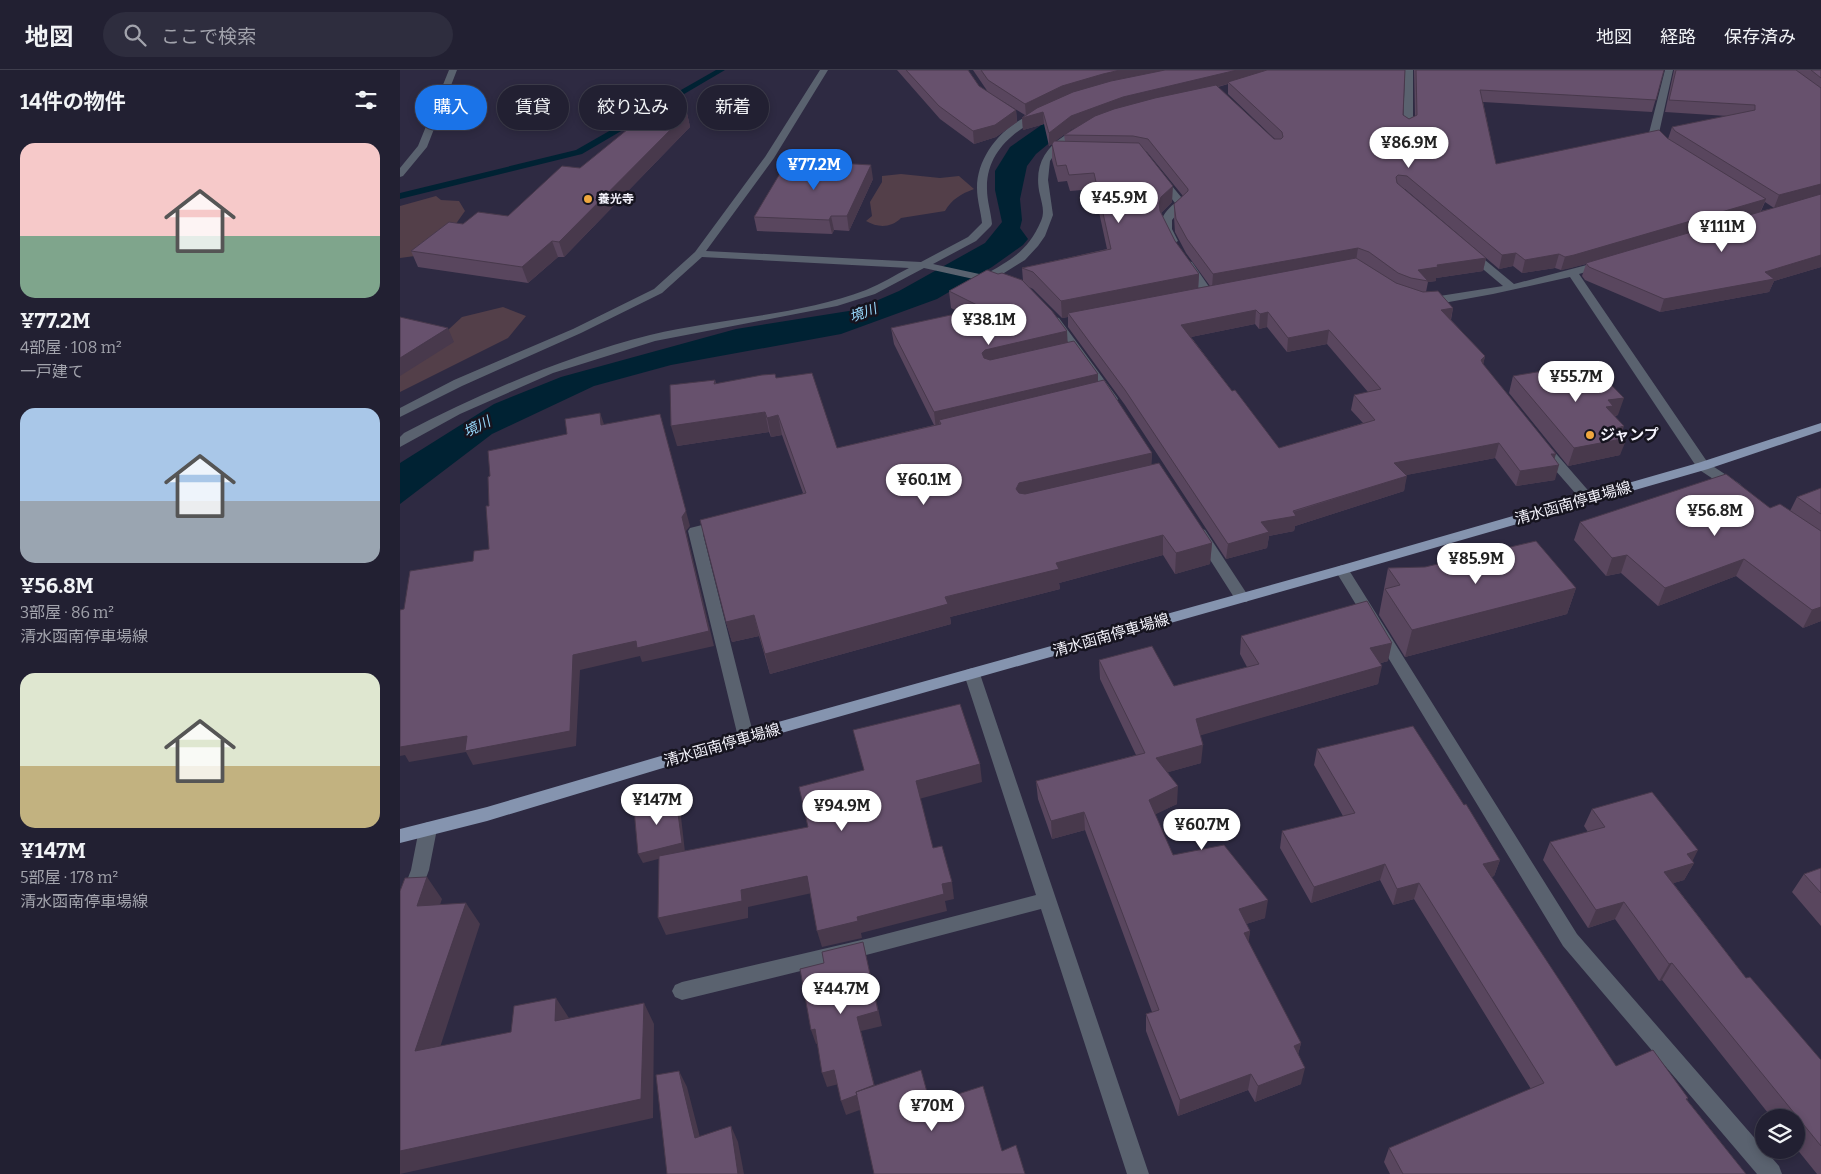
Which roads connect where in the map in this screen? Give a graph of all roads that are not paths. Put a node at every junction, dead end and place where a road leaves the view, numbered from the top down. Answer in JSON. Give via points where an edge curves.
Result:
{"nodes":[{"id":1,"x":453,"y":70,"type":"edge"},
{"id":2,"x":824,"y":70,"type":"edge"},
{"id":3,"x":1409,"y":70,"type":"edge"},
{"id":4,"x":1669,"y":70,"type":"edge"},
{"id":5,"x":1052,"y":109,"type":"edge"},
{"id":6,"x":1087,"y":127,"type":"edge"},
{"id":7,"x":1408,"y":128,"type":"edge"},
{"id":8,"x":1050,"y":152,"type":"junction"},
{"id":9,"x":1064,"y":152,"type":"edge"},
{"id":10,"x":1675,"y":153,"type":"edge"},
{"id":11,"x":1154,"y":169,"type":"edge"},
{"id":12,"x":400,"y":174,"type":"edge"},
{"id":13,"x":1460,"y":244,"type":"edge"},
{"id":14,"x":700,"y":254,"type":"junction"},
{"id":15,"x":1611,"y":262,"type":"edge"},
{"id":16,"x":924,"y":264,"type":"junction"},
{"id":17,"x":1573,"y":273,"type":"junction"},
{"id":18,"x":987,"y":278,"type":"junction"},
{"id":19,"x":1008,"y":284,"type":"edge"},
{"id":20,"x":1510,"y":286,"type":"junction"},
{"id":21,"x":1189,"y":298,"type":"edge"},
{"id":22,"x":1412,"y":300,"type":"edge"},
{"id":23,"x":1047,"y":312,"type":"edge"},
{"id":24,"x":1117,"y":406,"type":"edge"},
{"id":25,"x":400,"y":413,"type":"edge"},
{"id":26,"x":1821,"y":427,"type":"edge"},
{"id":27,"x":1538,"y":441,"type":"edge"},
{"id":28,"x":400,"y":443,"type":"edge"},
{"id":29,"x":1703,"y":466,"type":"junction"},
{"id":30,"x":1742,"y":492,"type":"edge"},
{"id":31,"x":1588,"y":499,"type":"junction"},
{"id":32,"x":733,"y":522,"type":"edge"},
{"id":33,"x":1195,"y":525,"type":"edge"},
{"id":34,"x":1342,"y":570,"type":"junction"},
{"id":35,"x":1242,"y":598,"type":"junction"},
{"id":36,"x":972,"y":674,"type":"junction"},
{"id":37,"x":746,"y":737,"type":"junction"},
{"id":38,"x":428,"y":829,"type":"junction"},
{"id":39,"x":400,"y":836,"type":"edge"},
{"id":40,"x":1047,"y":900,"type":"junction"},
{"id":41,"x":400,"y":924,"type":"edge"},
{"id":42,"x":682,"y":991,"type":"dead end"},
{"id":43,"x":1138,"y":1174,"type":"edge"},
{"id":44,"x":1771,"y":1174,"type":"edge"}],
"edges":[{"from":1,"to":12,"type":"street","via":[[422,147]]},
{"from":2,"to":14,"type":"street","via":[[769,158]]},
{"from":3,"to":7,"type":"street"},
{"from":4,"to":10,"type":"street","via":[[1654,134]]},
{"from":5,"to":16,"type":"street","via":[[1022,119],[985,160],[981,186],[987,224],[972,239]]},
{"from":6,"to":8,"type":"street","via":[[1067,137]]},
{"from":8,"to":9,"type":"street"},
{"from":8,"to":18,"type":"street","via":[[1043,164],[1042,177],[1049,214],[1040,237],[1034,248],[1020,260]]},
{"from":11,"to":21,"type":"street","via":[[1181,203],[1168,213],[1165,221],[1168,234],[1212,293]]},
{"from":13,"to":20,"type":"street"},
{"from":14,"to":16,"type":"street"},
{"from":14,"to":25,"type":"street","via":[[658,291]]},
{"from":15,"to":17,"type":"street"},
{"from":16,"to":18,"type":"street"},
{"from":16,"to":28,"type":"street","via":[[871,292],[833,304],[653,338],[549,370],[456,411]]},
{"from":17,"to":20,"type":"street"},
{"from":17,"to":29,"type":"street"},
{"from":18,"to":19,"type":"street"},
{"from":20,"to":22,"type":"street","via":[[1427,301]]},
{"from":23,"to":24,"type":"street","via":[[1062,323],[1074,352],[1104,395]]},
{"from":26,"to":29,"type":"main road","name":"清水函南停車場線"},
{"from":27,"to":31,"type":"street"},
{"from":29,"to":30,"type":"street"},
{"from":29,"to":31,"type":"main road","name":"清水函南停車場線"},
{"from":31,"to":34,"type":"main road","name":"清水函南停車場線"},
{"from":32,"to":37,"type":"street","via":[[695,531]]},
{"from":33,"to":35,"type":"street"},
{"from":34,"to":35,"type":"main road","name":"清水函南停車場線"},
{"from":34,"to":44,"type":"street","via":[[1570,940]]},
{"from":35,"to":36,"type":"main road","name":"清水函南停車場線"},
{"from":36,"to":37,"type":"main road","name":"清水函南停車場線"},
{"from":36,"to":40,"type":"street"},
{"from":37,"to":38,"type":"main road","name":"清水函南停車場線"},
{"from":38,"to":39,"type":"main road","name":"清水函南停車場線"},
{"from":38,"to":41,"type":"street","via":[[420,870]]},
{"from":40,"to":42,"type":"street"},
{"from":40,"to":43,"type":"street"}]}
